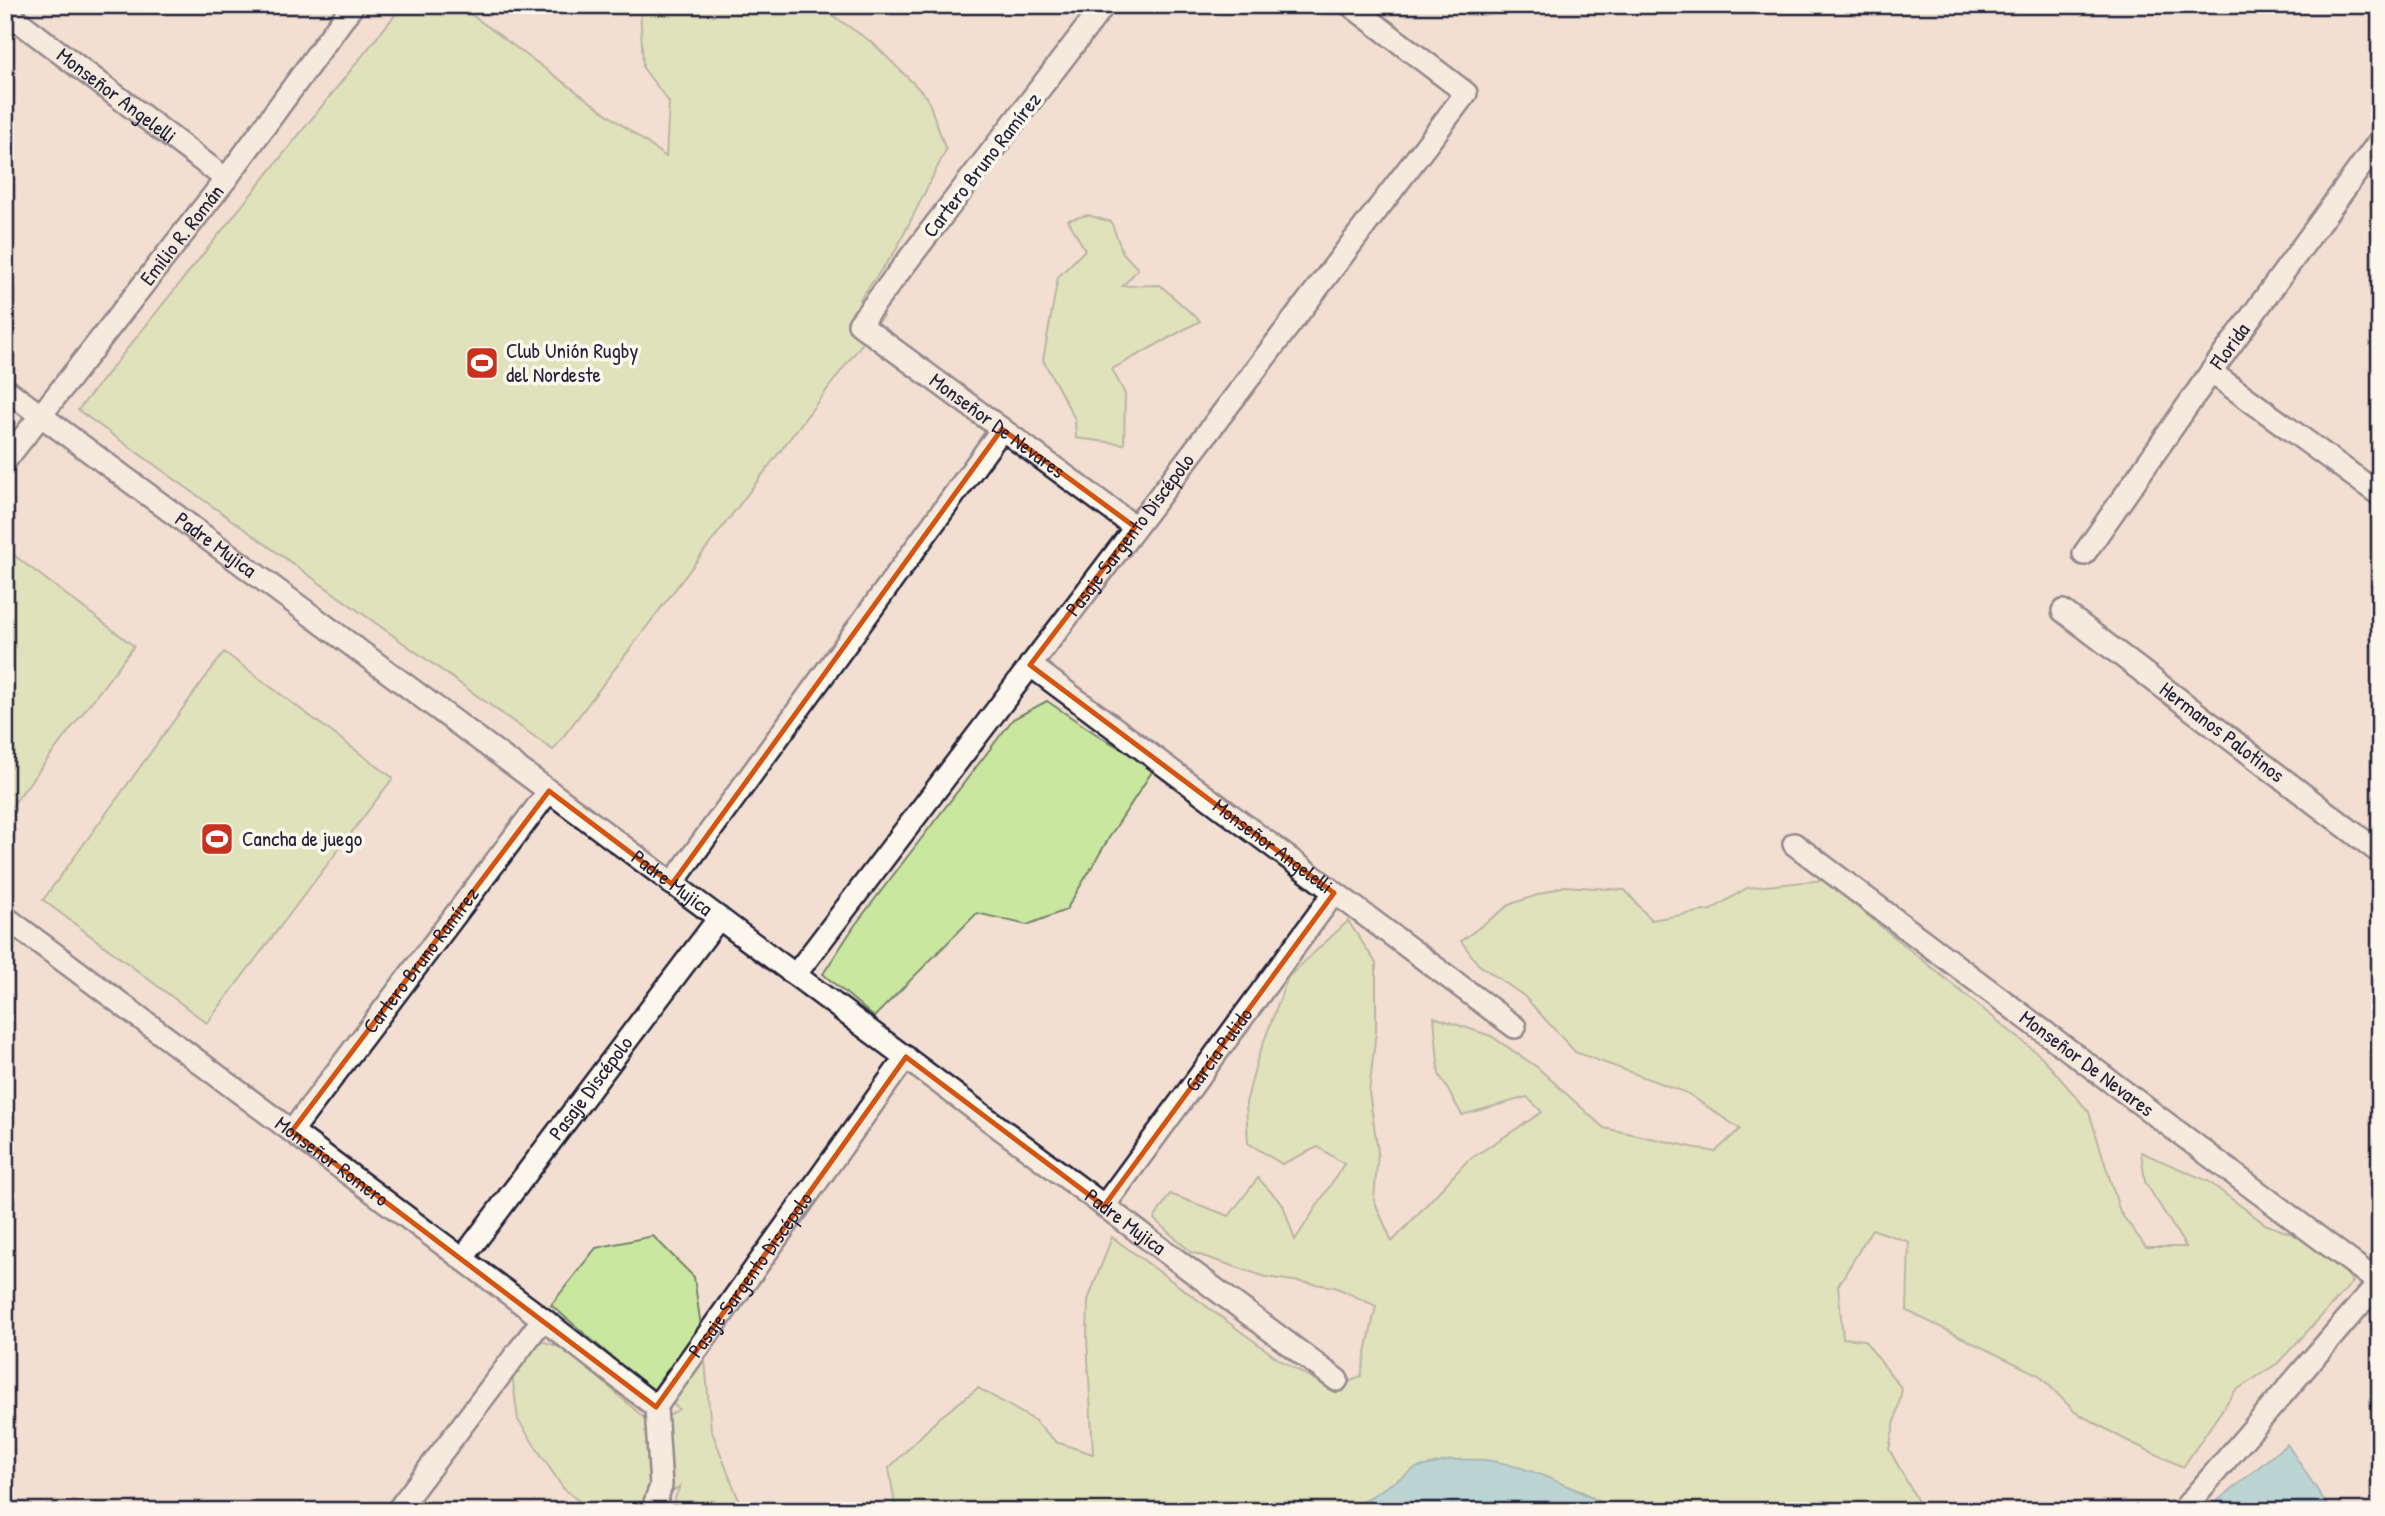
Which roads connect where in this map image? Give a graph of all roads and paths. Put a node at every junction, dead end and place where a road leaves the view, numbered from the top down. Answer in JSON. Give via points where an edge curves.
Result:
{"nodes":[{"id":1,"x":353,"y":5,"type":"edge"},
{"id":2,"x":1104,"y":5,"type":"edge"},
{"id":3,"x":1350,"y":5,"type":"edge"},
{"id":4,"x":5,"y":11,"type":"edge"},
{"id":5,"x":2380,"y":140,"type":"edge"},
{"id":6,"x":226,"y":179,"type":"junction"},
{"id":7,"x":859,"y":324,"type":"joint"},
{"id":8,"x":2211,"y":372,"type":"junction"},
{"id":9,"x":5,"y":390,"type":"edge"},
{"id":10,"x":40,"y":416,"type":"junction"},
{"id":11,"x":1002,"y":429,"type":"junction"},
{"id":12,"x":5,"y":461,"type":"edge"},
{"id":13,"x":2380,"y":495,"type":"edge"},
{"id":14,"x":1135,"y":527,"type":"junction"},
{"id":15,"x":2084,"y":554,"type":"dead end"},
{"id":16,"x":2063,"y":611,"type":"dead end"},
{"id":17,"x":1030,"y":665,"type":"junction"},
{"id":18,"x":549,"y":791,"type":"junction"},
{"id":19,"x":1794,"y":844,"type":"dead end"},
{"id":20,"x":2380,"y":853,"type":"edge"},
{"id":21,"x":673,"y":884,"type":"junction"},
{"id":22,"x":1334,"y":893,"type":"junction"},
{"id":23,"x":719,"y":918,"type":"junction"},
{"id":24,"x":7,"y":923,"type":"edge"},
{"id":25,"x":795,"y":975,"type":"junction"},
{"id":26,"x":1515,"y":1027,"type":"dead end"},
{"id":27,"x":906,"y":1057,"type":"junction"},
{"id":28,"x":292,"y":1131,"type":"junction"},
{"id":29,"x":1104,"y":1206,"type":"junction"},
{"id":30,"x":462,"y":1259,"type":"junction"},
{"id":31,"x":2379,"y":1281,"type":"edge"},
{"id":32,"x":543,"y":1319,"type":"junction"},
{"id":33,"x":1336,"y":1380,"type":"dead end"},
{"id":34,"x":656,"y":1407,"type":"junction"},
{"id":35,"x":397,"y":1511,"type":"edge"},
{"id":36,"x":652,"y":1511,"type":"edge"},
{"id":37,"x":2182,"y":1511,"type":"edge"}],
"edges":[{"from":1,"to":6,"type":"street","name":"Emilio R. Román"},
{"from":2,"to":7,"type":"street","name":"Cartero Bruno Ramírez"},
{"from":3,"to":14,"type":"street","name":"Pasaje Sargento Discépolo","via":[[1466,93]]},
{"from":4,"to":6,"type":"street","name":"Monseñor Angelelli"},
{"from":5,"to":8,"type":"street","name":"Florida"},
{"from":6,"to":10,"type":"street","name":"Emilio R. Román"},
{"from":7,"to":11,"type":"street","name":"Monseñor De Nevares"},
{"from":8,"to":13,"type":"street"},
{"from":8,"to":15,"type":"street","name":"Florida"},
{"from":9,"to":10,"type":"street","name":"Padre Mujica"},
{"from":10,"to":12,"type":"street","name":"Emilio R. Román"},
{"from":10,"to":18,"type":"street","name":"Padre Mujica"},
{"from":11,"to":14,"type":"street","name":"Monseñor De Nevares"},
{"from":11,"to":21,"type":"street"},
{"from":14,"to":17,"type":"street","name":"Pasaje Sargento Discépolo"},
{"from":16,"to":20,"type":"street","name":"Hermanos Palotinos"},
{"from":17,"to":22,"type":"street","name":"Monseñor Angelelli"},
{"from":17,"to":25,"type":"street","name":"Pasaje Sargento Discépolo"},
{"from":18,"to":21,"type":"street","name":"Padre Mujica"},
{"from":18,"to":28,"type":"street","name":"Cartero Bruno Ramírez"},
{"from":19,"to":31,"type":"street","name":"Monseñor De Nevares"},
{"from":21,"to":23,"type":"street","name":"Padre Mujica"},
{"from":22,"to":26,"type":"street","name":"Monseñor Angelelli"},
{"from":22,"to":29,"type":"street","name":"García Pulido"},
{"from":23,"to":25,"type":"street","name":"Padre Mujica"},
{"from":23,"to":30,"type":"street","name":"Pasaje Discépolo"},
{"from":24,"to":28,"type":"street","name":"Monseñor Romero"},
{"from":25,"to":27,"type":"street","name":"Padre Mujica"},
{"from":27,"to":29,"type":"street","name":"Padre Mujica"},
{"from":27,"to":34,"type":"street","name":"Pasaje Sargento Discépolo"},
{"from":28,"to":30,"type":"street","name":"Monseñor Romero"},
{"from":29,"to":33,"type":"street","name":"Padre Mujica"},
{"from":30,"to":32,"type":"street","name":"Monseñor Romero"},
{"from":31,"to":37,"type":"street"},
{"from":32,"to":34,"type":"street","name":"Monseñor Romero"},
{"from":32,"to":35,"type":"street"},
{"from":34,"to":36,"type":"street","via":[[661,1486]]}]}
